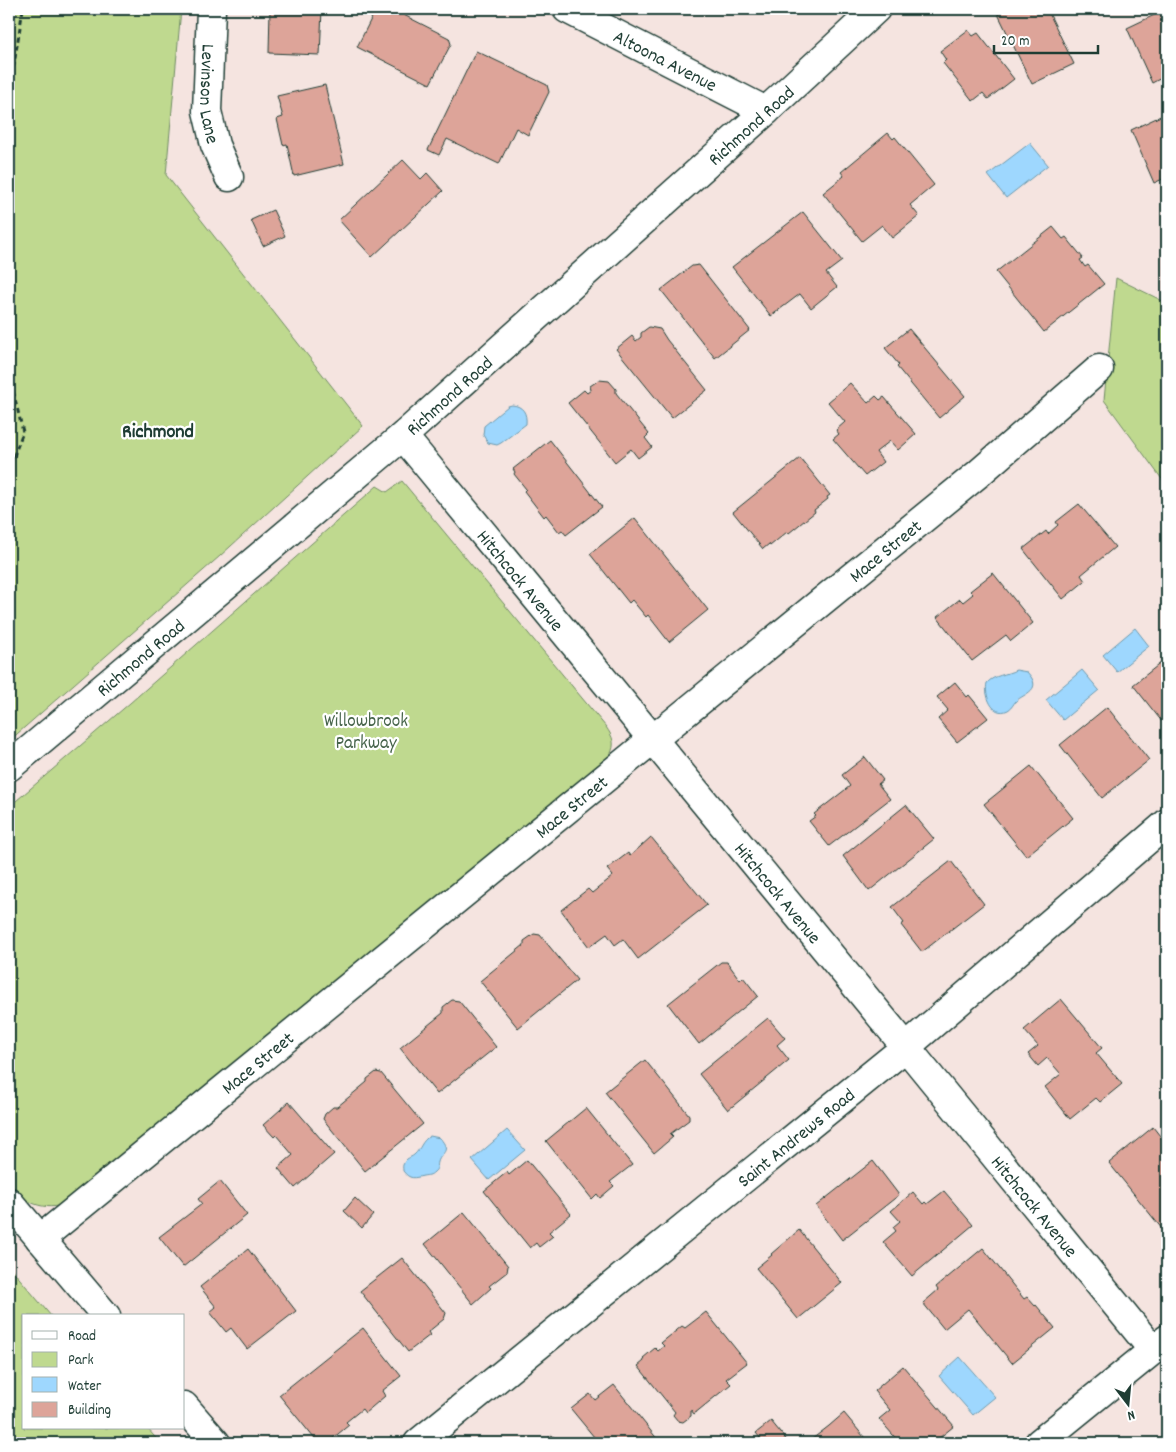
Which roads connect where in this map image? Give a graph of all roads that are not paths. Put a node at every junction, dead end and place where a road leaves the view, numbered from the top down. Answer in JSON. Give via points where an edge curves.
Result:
{"nodes":[{"id":1,"x":211,"y":9,"type":"edge"},
{"id":2,"x":567,"y":9,"type":"edge"},
{"id":3,"x":876,"y":9,"type":"edge"},
{"id":4,"x":766,"y":111,"type":"junction"},
{"id":5,"x":229,"y":177,"type":"dead end"},
{"id":6,"x":1099,"y":369,"type":"dead end"},
{"id":7,"x":403,"y":436,"type":"junction"},
{"id":8,"x":652,"y":740,"type":"junction"},
{"id":9,"x":9,"y":767,"type":"edge"},
{"id":10,"x":1167,"y":823,"type":"edge"},
{"id":11,"x":906,"y":1047,"type":"junction"},
{"id":12,"x":9,"y":1202,"type":"edge"},
{"id":13,"x":40,"y":1239,"type":"junction"},
{"id":14,"x":104,"y":1314,"type":"edge"},
{"id":15,"x":1160,"y":1344,"type":"edge"},
{"id":16,"x":185,"y":1407,"type":"edge"},
{"id":17,"x":216,"y":1443,"type":"edge"},
{"id":18,"x":418,"y":1443,"type":"edge"},
{"id":19,"x":1039,"y":1443,"type":"edge"}],
"edges":[{"from":1,"to":5,"type":"street","name":"Levinson Lane","via":[[207,111],[215,145]]},
{"from":2,"to":4,"type":"street","name":"Altoona Avenue"},
{"from":3,"to":4,"type":"street","name":"Richmond Road"},
{"from":4,"to":7,"type":"street","name":"Richmond Road"},
{"from":6,"to":8,"type":"street","name":"Mace Street","via":[[971,480]]},
{"from":7,"to":8,"type":"street","name":"Hitchcock Avenue"},
{"from":7,"to":9,"type":"street","name":"Richmond Road"},
{"from":8,"to":11,"type":"street","name":"Hitchcock Avenue"},
{"from":8,"to":13,"type":"street","name":"Mace Street"},
{"from":10,"to":11,"type":"street","name":"Saint Andrews Road"},
{"from":11,"to":15,"type":"street","name":"Hitchcock Avenue"},
{"from":11,"to":18,"type":"street","name":"Saint Andrews Road"},
{"from":12,"to":13,"type":"street"},
{"from":13,"to":14,"type":"street"},
{"from":15,"to":19,"type":"street"},
{"from":16,"to":17,"type":"street"}]}
